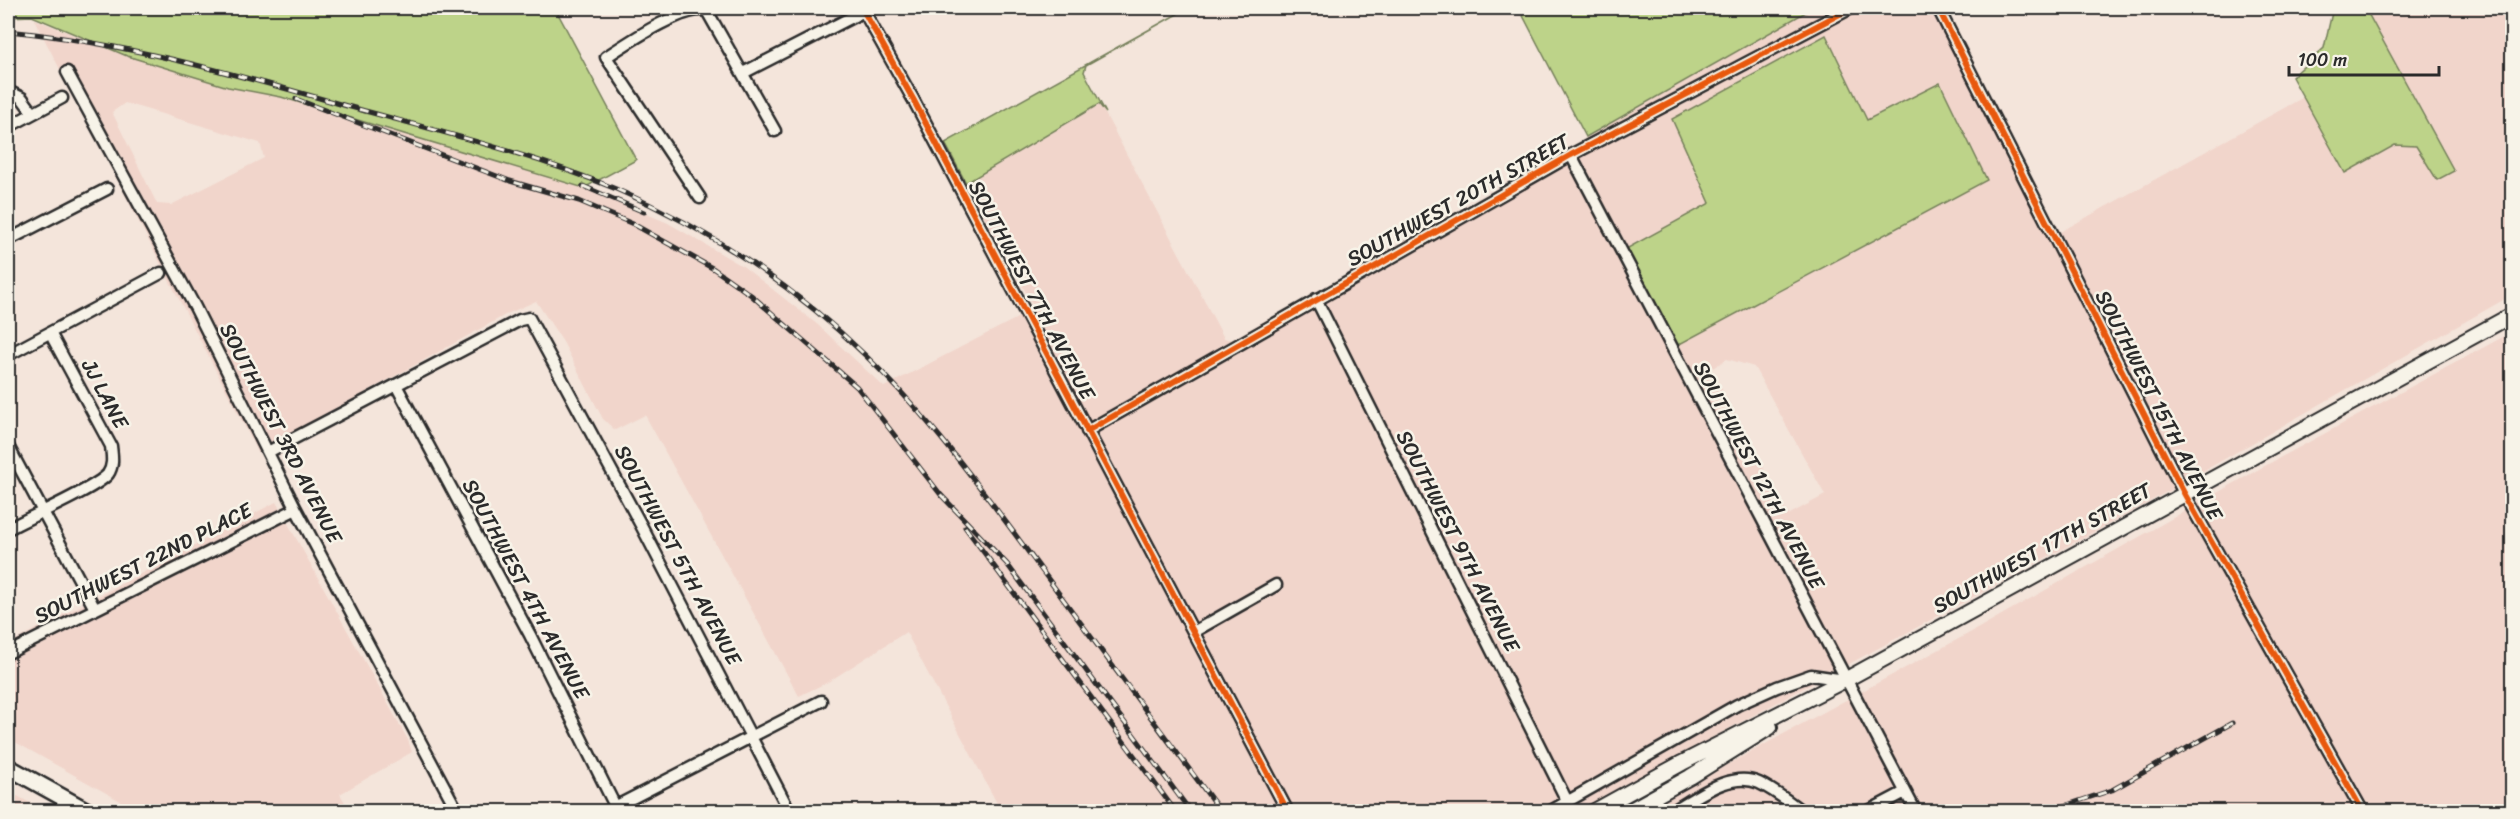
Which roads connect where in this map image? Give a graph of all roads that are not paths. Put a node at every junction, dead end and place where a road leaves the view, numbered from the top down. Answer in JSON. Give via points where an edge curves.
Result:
{"nodes":[{"id":1,"x":1851,"y":8,"type":"edge"},
{"id":2,"x":1938,"y":8,"type":"edge"},
{"id":3,"x":863,"y":9,"type":"edge"},
{"id":4,"x":67,"y":72,"type":"dead end"},
{"id":5,"x":743,"y":73,"type":"junction"},
{"id":6,"x":8,"y":91,"type":"edge"},
{"id":7,"x":62,"y":98,"type":"dead end"},
{"id":8,"x":33,"y":113,"type":"junction"},
{"id":9,"x":8,"y":127,"type":"edge"},
{"id":10,"x":775,"y":131,"type":"dead end"},
{"id":11,"x":1571,"y":155,"type":"junction"},
{"id":12,"x":107,"y":189,"type":"dead end"},
{"id":13,"x":700,"y":198,"type":"dead end"},
{"id":14,"x":8,"y":240,"type":"edge"},
{"id":15,"x":161,"y":273,"type":"dead end"},
{"id":16,"x":1317,"y":299,"type":"junction"},
{"id":17,"x":2512,"y":315,"type":"edge"},
{"id":18,"x":51,"y":333,"type":"junction"},
{"id":19,"x":8,"y":355,"type":"edge"},
{"id":20,"x":396,"y":385,"type":"junction"},
{"id":21,"x":1087,"y":431,"type":"junction"},
{"id":22,"x":8,"y":446,"type":"edge"},
{"id":23,"x":268,"y":452,"type":"junction"},
{"id":24,"x":2184,"y":494,"type":"junction"},
{"id":25,"x":296,"y":509,"type":"junction"},
{"id":26,"x":43,"y":510,"type":"junction"},
{"id":27,"x":8,"y":528,"type":"edge"},
{"id":28,"x":1276,"y":585,"type":"dead end"},
{"id":29,"x":95,"y":609,"type":"junction"},
{"id":30,"x":1195,"y":631,"type":"junction"},
{"id":31,"x":8,"y":653,"type":"edge"},
{"id":32,"x":1845,"y":680,"type":"junction"},
{"id":33,"x":821,"y":701,"type":"dead end"},
{"id":34,"x":751,"y":736,"type":"junction"},
{"id":35,"x":8,"y":767,"type":"edge"},
{"id":36,"x":1905,"y":792,"type":"junction"},
{"id":37,"x":1566,"y":799,"type":"junction"},
{"id":38,"x":613,"y":810,"type":"edge"},
{"id":39,"x":89,"y":812,"type":"edge"},
{"id":40,"x":458,"y":812,"type":"edge"},
{"id":41,"x":790,"y":812,"type":"edge"},
{"id":42,"x":1288,"y":812,"type":"edge"},
{"id":43,"x":1549,"y":812,"type":"edge"},
{"id":44,"x":1593,"y":812,"type":"edge"},
{"id":45,"x":1628,"y":812,"type":"edge"},
{"id":46,"x":1671,"y":812,"type":"edge"},
{"id":47,"x":1803,"y":812,"type":"edge"},
{"id":48,"x":1867,"y":812,"type":"edge"},
{"id":49,"x":1916,"y":812,"type":"edge"},
{"id":50,"x":2363,"y":812,"type":"edge"}],
"edges":[{"from":1,"to":11,"type":"street","name":"SOUTHWEST 20TH STREET"},
{"from":2,"to":24,"type":"street","name":"SOUTHWEST 15TH AVENUE"},
{"from":3,"to":5,"type":"street"},
{"from":3,"to":21,"type":"street","name":"SOUTHWEST 7TH AVENUE"},
{"from":4,"to":23,"type":"street","name":"SOUTHWEST 3RD AVENUE","via":[[195,307]]},
{"from":5,"to":10,"type":"street"},
{"from":5,"to":13,"type":"street","via":[[707,11],[700,9],[638,36],[606,57]]},
{"from":6,"to":8,"type":"street","via":[[22,98]]},
{"from":7,"to":8,"type":"street"},
{"from":8,"to":9,"type":"street"},
{"from":11,"to":16,"type":"street","name":"SOUTHWEST 20TH STREET"},
{"from":11,"to":32,"type":"street","name":"SOUTHWEST 12TH AVENUE"},
{"from":12,"to":14,"type":"street"},
{"from":15,"to":18,"type":"street"},
{"from":16,"to":21,"type":"street","name":"SOUTHWEST 20TH STREET"},
{"from":16,"to":37,"type":"street","name":"SOUTHWEST 9TH AVENUE"},
{"from":17,"to":24,"type":"main road","name":"SOUTHWEST 17TH STREET"},
{"from":18,"to":19,"type":"street"},
{"from":18,"to":26,"type":"street","name":"JJ LANE","via":[[111,446],[113,462],[108,474]]},
{"from":20,"to":23,"type":"street"},
{"from":20,"to":34,"type":"street","name":"SOUTHWEST 5TH AVENUE","via":[[529,318]]},
{"from":20,"to":38,"type":"street","name":"SOUTHWEST 4TH AVENUE","via":[[530,635]]},
{"from":21,"to":30,"type":"street","name":"SOUTHWEST 7TH AVENUE"},
{"from":22,"to":26,"type":"street"},
{"from":23,"to":25,"type":"street","name":"SOUTHWEST 3RD AVENUE"},
{"from":24,"to":32,"type":"main road","name":"SOUTHWEST 17TH STREET"},
{"from":24,"to":50,"type":"street","name":"SOUTHWEST 15TH AVENUE"},
{"from":25,"to":29,"type":"street","name":"SOUTHWEST 22ND PLACE"},
{"from":25,"to":40,"type":"street","name":"SOUTHWEST 3RD AVENUE"},
{"from":26,"to":27,"type":"street","name":"JJ LANE"},
{"from":26,"to":29,"type":"street"},
{"from":28,"to":30,"type":"street"},
{"from":29,"to":31,"type":"street","name":"SOUTHWEST 22ND PLACE"},
{"from":30,"to":42,"type":"street","name":"SOUTHWEST 7TH AVENUE"},
{"from":32,"to":36,"type":"street","name":"SOUTHWEST 12TH AVENUE"},
{"from":32,"to":37,"type":"street","via":[[1811,675],[1777,687]]},
{"from":32,"to":44,"type":"main road","name":"SOUTHWEST 17TH STREET"},
{"from":32,"to":45,"type":"main road","name":"SOUTHWEST 17TH STREET"},
{"from":33,"to":34,"type":"street"},
{"from":34,"to":38,"type":"street"},
{"from":34,"to":41,"type":"street","name":"SOUTHWEST 5TH AVENUE"},
{"from":35,"to":39,"type":"highway"},
{"from":36,"to":48,"type":"street"},
{"from":36,"to":49,"type":"street","name":"SOUTHWEST 12TH AVENUE"},
{"from":37,"to":43,"type":"street"},
{"from":46,"to":47,"type":"street","via":[[1737,780],[1758,782]]}]}
